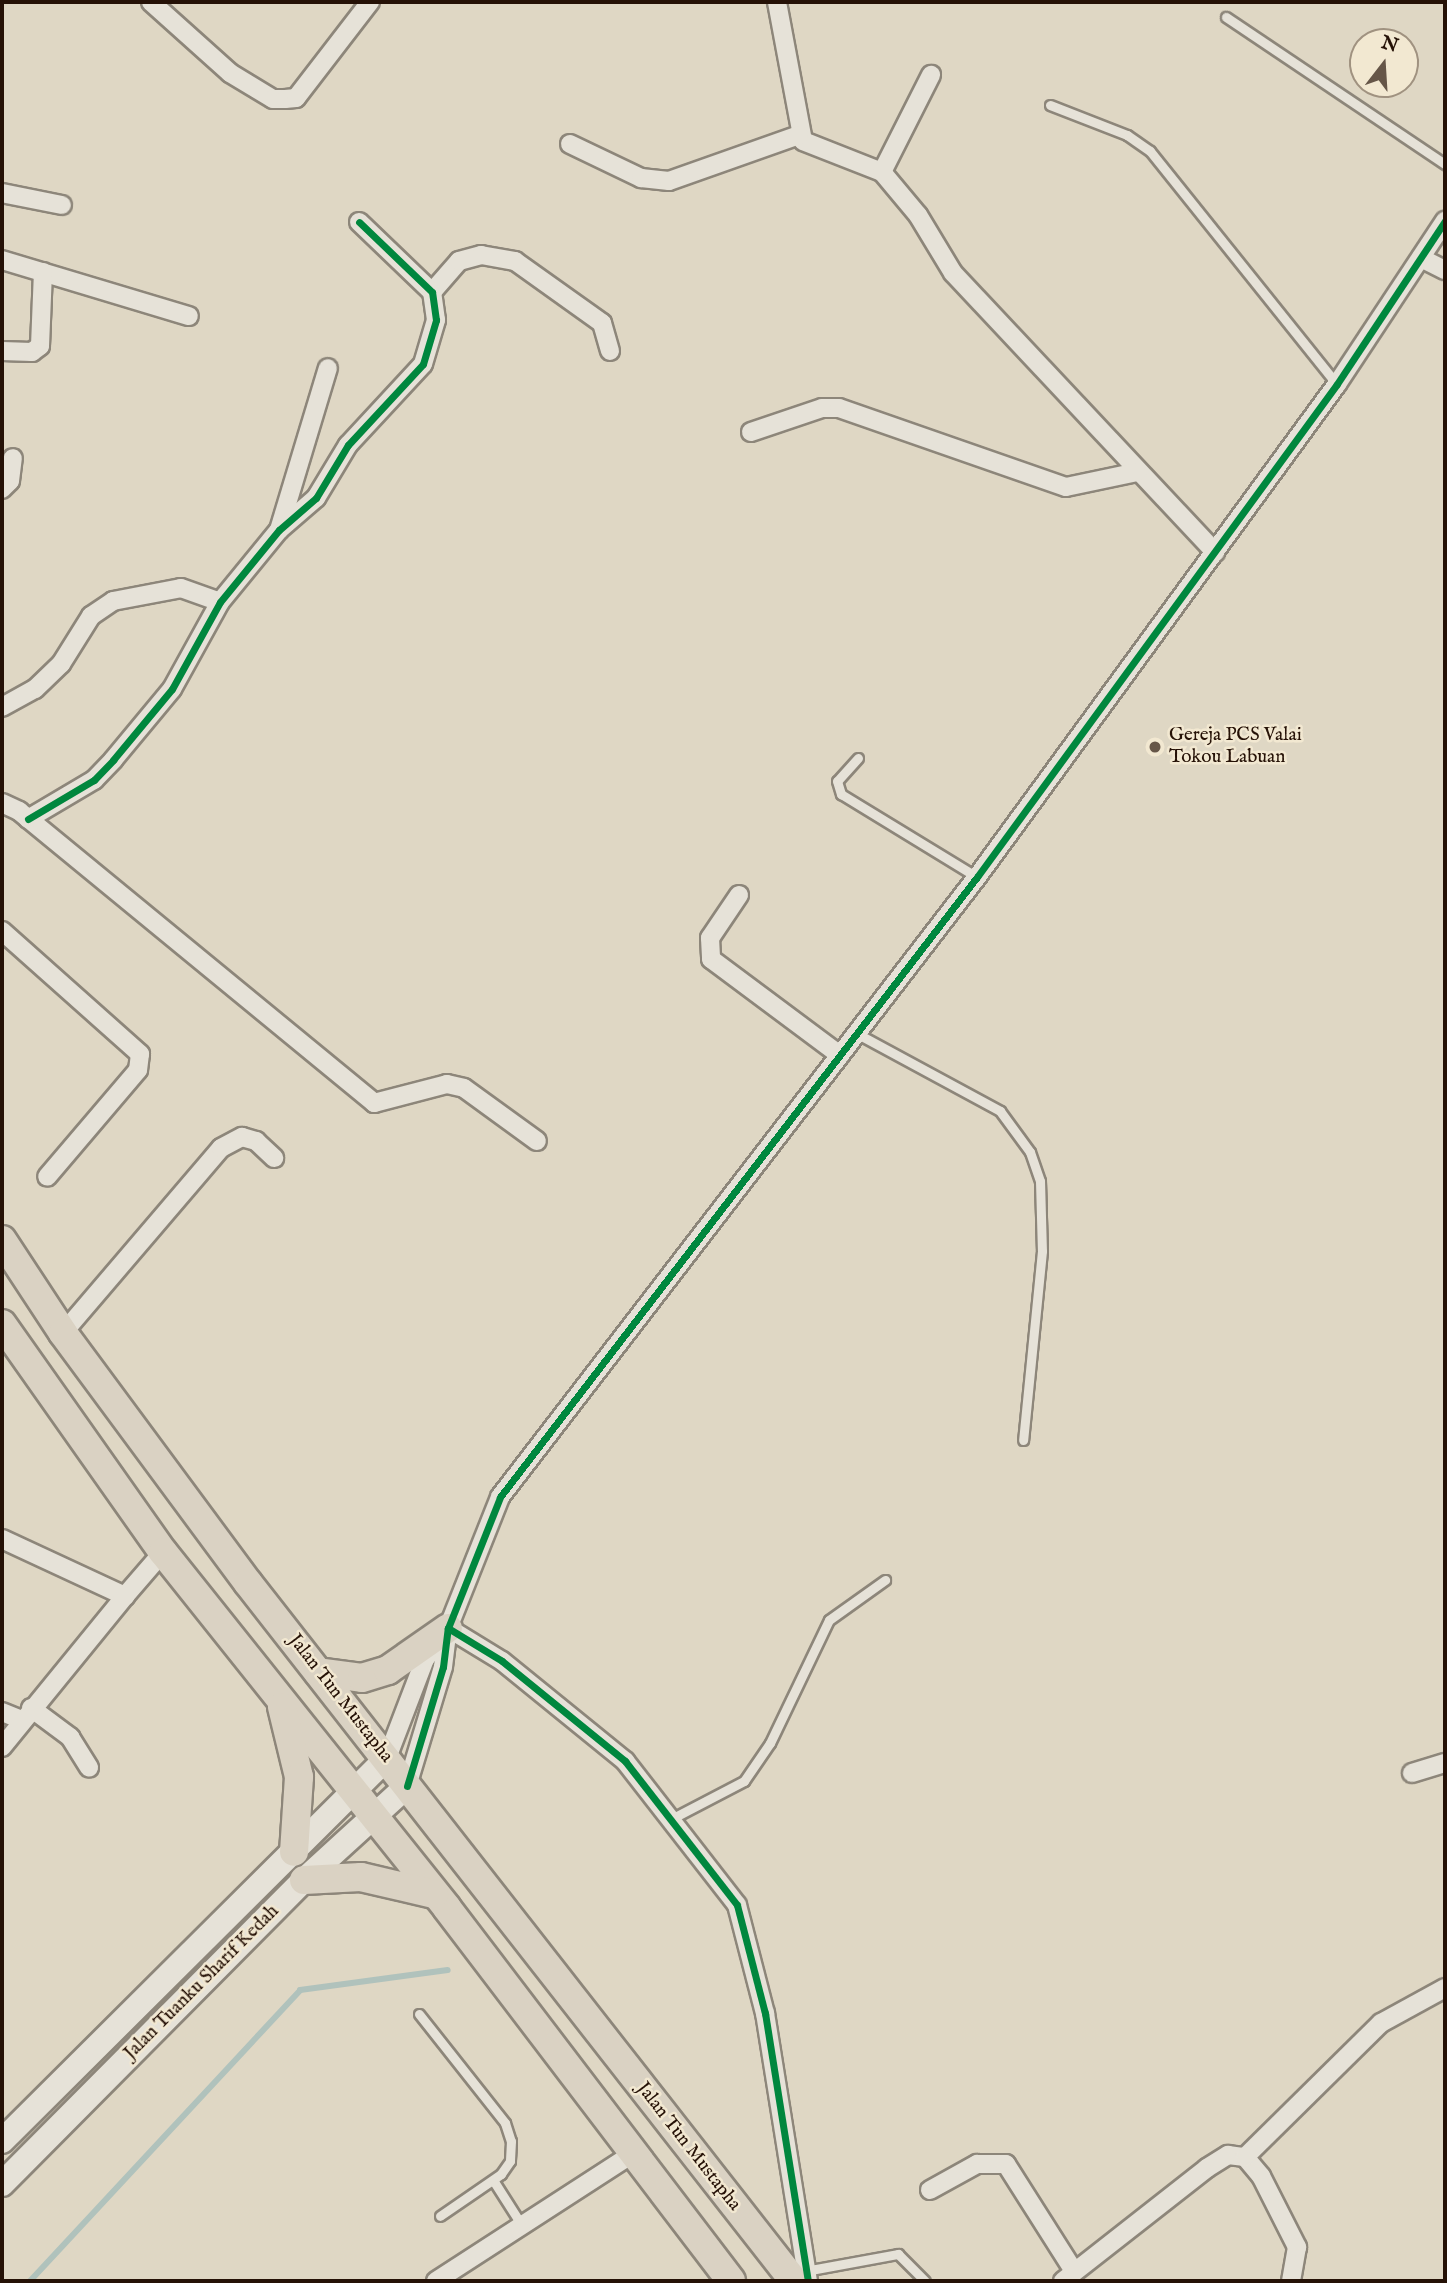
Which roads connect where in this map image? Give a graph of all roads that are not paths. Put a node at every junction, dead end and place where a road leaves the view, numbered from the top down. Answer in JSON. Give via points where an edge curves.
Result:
{"nodes":[{"id":1,"x":151,"y":2,"type":"edge"},
{"id":2,"x":370,"y":2,"type":"edge"},
{"id":3,"x":777,"y":2,"type":"edge"},
{"id":4,"x":1226,"y":17,"type":"dead end"},
{"id":5,"x":931,"y":75,"type":"dead end"},
{"id":6,"x":1050,"y":105,"type":"dead end"},
{"id":7,"x":799,"y":135,"type":"junction"},
{"id":8,"x":570,"y":144,"type":"dead end"},
{"id":9,"x":1445,"y":163,"type":"edge"},
{"id":10,"x":882,"y":172,"type":"junction"},
{"id":11,"x":2,"y":193,"type":"edge"},
{"id":12,"x":62,"y":205,"type":"dead end"},
{"id":13,"x":1445,"y":221,"type":"edge"},
{"id":14,"x":359,"y":222,"type":"dead end"},
{"id":15,"x":1422,"y":258,"type":"junction"},
{"id":16,"x":2,"y":260,"type":"edge"},
{"id":17,"x":1445,"y":270,"type":"edge"},
{"id":18,"x":43,"y":272,"type":"junction"},
{"id":19,"x":432,"y":292,"type":"junction"},
{"id":20,"x":189,"y":316,"type":"dead end"},
{"id":21,"x":2,"y":351,"type":"edge"},
{"id":22,"x":610,"y":351,"type":"dead end"},
{"id":23,"x":328,"y":368,"type":"dead end"},
{"id":24,"x":1337,"y":384,"type":"junction"},
{"id":25,"x":751,"y":432,"type":"dead end"},
{"id":26,"x":13,"y":458,"type":"dead end"},
{"id":27,"x":1138,"y":472,"type":"junction"},
{"id":28,"x":2,"y":489,"type":"edge"},
{"id":29,"x":279,"y":530,"type":"junction"},
{"id":30,"x":1215,"y":552,"type":"junction"},
{"id":31,"x":220,"y":602,"type":"junction"},
{"id":32,"x":2,"y":707,"type":"edge"},
{"id":33,"x":858,"y":758,"type":"dead end"},
{"id":34,"x":2,"y":803,"type":"edge"},
{"id":35,"x":28,"y":819,"type":"junction"},
{"id":36,"x":977,"y":877,"type":"junction"},
{"id":37,"x":739,"y":895,"type":"dead end"},
{"id":38,"x":2,"y":931,"type":"edge"},
{"id":39,"x":856,"y":1033,"type":"junction"},
{"id":40,"x":840,"y":1055,"type":"junction"},
{"id":41,"x":537,"y":1142,"type":"dead end"},
{"id":42,"x":274,"y":1158,"type":"dead end"},
{"id":43,"x":47,"y":1177,"type":"dead end"},
{"id":44,"x":2,"y":1240,"type":"edge"},
{"id":45,"x":2,"y":1324,"type":"edge"},
{"id":46,"x":62,"y":1333,"type":"junction"},
{"id":47,"x":1023,"y":1440,"type":"dead end"},
{"id":48,"x":2,"y":1539,"type":"edge"},
{"id":49,"x":163,"y":1552,"type":"junction"},
{"id":50,"x":885,"y":1580,"type":"dead end"},
{"id":51,"x":125,"y":1596,"type":"junction"},
{"id":52,"x":448,"y":1628,"type":"junction"},
{"id":53,"x":318,"y":1672,"type":"junction"},
{"id":54,"x":276,"y":1690,"type":"junction"},
{"id":55,"x":2,"y":1712,"type":"edge"},
{"id":56,"x":27,"y":1714,"type":"junction"},
{"id":57,"x":2,"y":1747,"type":"edge"},
{"id":58,"x":387,"y":1758,"type":"junction"},
{"id":59,"x":1445,"y":1763,"type":"edge"},
{"id":60,"x":89,"y":1768,"type":"dead end"},
{"id":61,"x":1412,"y":1773,"type":"dead end"},
{"id":62,"x":407,"y":1786,"type":"junction"},
{"id":63,"x":354,"y":1792,"type":"junction"},
{"id":64,"x":374,"y":1818,"type":"junction"},
{"id":65,"x":673,"y":1818,"type":"junction"},
{"id":66,"x":294,"y":1852,"type":"junction"},
{"id":67,"x":304,"y":1880,"type":"junction"},
{"id":68,"x":440,"y":1901,"type":"junction"},
{"id":69,"x":1445,"y":1988,"type":"edge"},
{"id":70,"x":419,"y":2014,"type":"dead end"},
{"id":71,"x":2,"y":2141,"type":"edge"},
{"id":72,"x":634,"y":2152,"type":"junction"},
{"id":73,"x":1245,"y":2157,"type":"junction"},
{"id":74,"x":493,"y":2180,"type":"junction"},
{"id":75,"x":2,"y":2184,"type":"edge"},
{"id":76,"x":930,"y":2190,"type":"dead end"},
{"id":77,"x":440,"y":2216,"type":"dead end"},
{"id":78,"x":521,"y":2224,"type":"junction"},
{"id":79,"x":1068,"y":2276,"type":"edge"},
{"id":80,"x":802,"y":2278,"type":"edge"},
{"id":81,"x":436,"y":2281,"type":"edge"},
{"id":82,"x":730,"y":2281,"type":"edge"},
{"id":83,"x":925,"y":2281,"type":"edge"},
{"id":84,"x":1291,"y":2281,"type":"edge"}],
"edges":[{"from":1,"to":2,"type":"street","via":[[230,73],[273,99],[285,99],[296,98]]},
{"from":3,"to":7,"type":"street"},
{"from":4,"to":9,"type":"lane"},
{"from":5,"to":10,"type":"street"},
{"from":6,"to":24,"type":"lane","via":[[1127,135],[1150,151]]},
{"from":7,"to":8,"type":"street","via":[[669,181],[641,178]]},
{"from":7,"to":10,"type":"street","via":[[809,147]]},
{"from":10,"to":27,"type":"street","via":[[918,215],[953,273]]},
{"from":11,"to":12,"type":"street"},
{"from":13,"to":15,"type":"street"},
{"from":14,"to":19,"type":"street"},
{"from":15,"to":17,"type":"street"},
{"from":15,"to":24,"type":"street"},
{"from":16,"to":18,"type":"street"},
{"from":18,"to":20,"type":"street"},
{"from":18,"to":21,"type":"street","via":[[40,346],[32,352]]},
{"from":19,"to":22,"type":"street","via":[[458,261],[481,255],[515,261],[602,323]]},
{"from":19,"to":29,"type":"street","via":[[436,320],[423,364],[348,445],[316,498]]},
{"from":23,"to":29,"type":"street"},
{"from":24,"to":30,"type":"street"},
{"from":25,"to":27,"type":"street","via":[[822,408],[839,408],[1066,487]]},
{"from":26,"to":28,"type":"street","via":[[10,481]]},
{"from":27,"to":30,"type":"street"},
{"from":29,"to":31,"type":"street"},
{"from":30,"to":36,"type":"street"},
{"from":31,"to":32,"type":"street","via":[[181,588],[113,601],[92,615],[52,672]]},
{"from":31,"to":35,"type":"street","via":[[172,689],[113,760],[94,780]]},
{"from":33,"to":36,"type":"lane","via":[[837,781],[841,794]]},
{"from":34,"to":35,"type":"street"},
{"from":35,"to":41,"type":"street","via":[[374,1103],[432,1083],[464,1088]]},
{"from":36,"to":39,"type":"street"},
{"from":37,"to":40,"type":"street","via":[[710,938],[711,958]]},
{"from":38,"to":43,"type":"street","via":[[140,1054],[138,1070]]},
{"from":39,"to":40,"type":"street"},
{"from":39,"to":47,"type":"lane","via":[[1000,1111],[1030,1152],[1040,1181],[1042,1251]]},
{"from":40,"to":52,"type":"street","via":[[500,1497]]},
{"from":42,"to":46,"type":"street","via":[[256,1141],[242,1137],[222,1148]]},
{"from":44,"to":46,"type":"main road","name":"Jalan Tun Mustapha"},
{"from":45,"to":49,"type":"main road"},
{"from":46,"to":53,"type":"main road","name":"Jalan Tun Mustapha"},
{"from":48,"to":51,"type":"street"},
{"from":49,"to":51,"type":"street"},
{"from":49,"to":54,"type":"main road"},
{"from":50,"to":65,"type":"lane","via":[[829,1620],[770,1743],[744,1781]]},
{"from":51,"to":56,"type":"street"},
{"from":52,"to":53,"type":"main road","via":[[388,1670],[362,1678]]},
{"from":52,"to":58,"type":"street","via":[[425,1659]]},
{"from":52,"to":62,"type":"street","via":[[443,1667]]},
{"from":52,"to":65,"type":"street","via":[[502,1661],[625,1761]]},
{"from":53,"to":58,"type":"main road","name":"Jalan Tun Mustapha"},
{"from":54,"to":63,"type":"main road"},
{"from":54,"to":66,"type":"main road","via":[[299,1777]]},
{"from":55,"to":56,"type":"street"},
{"from":56,"to":57,"type":"street"},
{"from":56,"to":60,"type":"street","via":[[70,1737]]},
{"from":58,"to":62,"type":"main road","name":"Jalan Tun Mustapha"},
{"from":58,"to":63,"type":"main road","name":"Jalan Tuanku Sharif Kedah"},
{"from":59,"to":61,"type":"street"},
{"from":62,"to":64,"type":"main road","name":"Jalan Tuanku Sharif Kedah"},
{"from":62,"to":80,"type":"main road","name":"Jalan Tun Mustapha","via":[[525,1940]]},
{"from":63,"to":64,"type":"main road"},
{"from":63,"to":66,"type":"main road","name":"Jalan Tuanku Sharif Kedah"},
{"from":64,"to":67,"type":"main road","name":"Jalan Tuanku Sharif Kedah"},
{"from":64,"to":68,"type":"main road"},
{"from":65,"to":80,"type":"street","via":[[737,1905],[750,1942]]},
{"from":66,"to":71,"type":"main road","name":"Jalan Tuanku Sharif Kedah"},
{"from":67,"to":68,"type":"main road","via":[[360,1877]]},
{"from":67,"to":75,"type":"main road","name":"Jalan Tuanku Sharif Kedah"},
{"from":68,"to":72,"type":"main road","via":[[485,1965]]},
{"from":69,"to":73,"type":"street","via":[[1381,2023]]},
{"from":70,"to":74,"type":"lane","via":[[505,2123],[510,2161]]},
{"from":72,"to":78,"type":"street"},
{"from":72,"to":82,"type":"main road"},
{"from":73,"to":79,"type":"street","via":[[1228,2155],[1207,2168]]},
{"from":73,"to":84,"type":"street","via":[[1261,2176],[1297,2247]]},
{"from":74,"to":77,"type":"lane"},
{"from":74,"to":78,"type":"lane"},
{"from":76,"to":79,"type":"street","via":[[977,2164],[1006,2164]]},
{"from":78,"to":81,"type":"street"},
{"from":80,"to":83,"type":"lane","via":[[898,2254]]}]}
